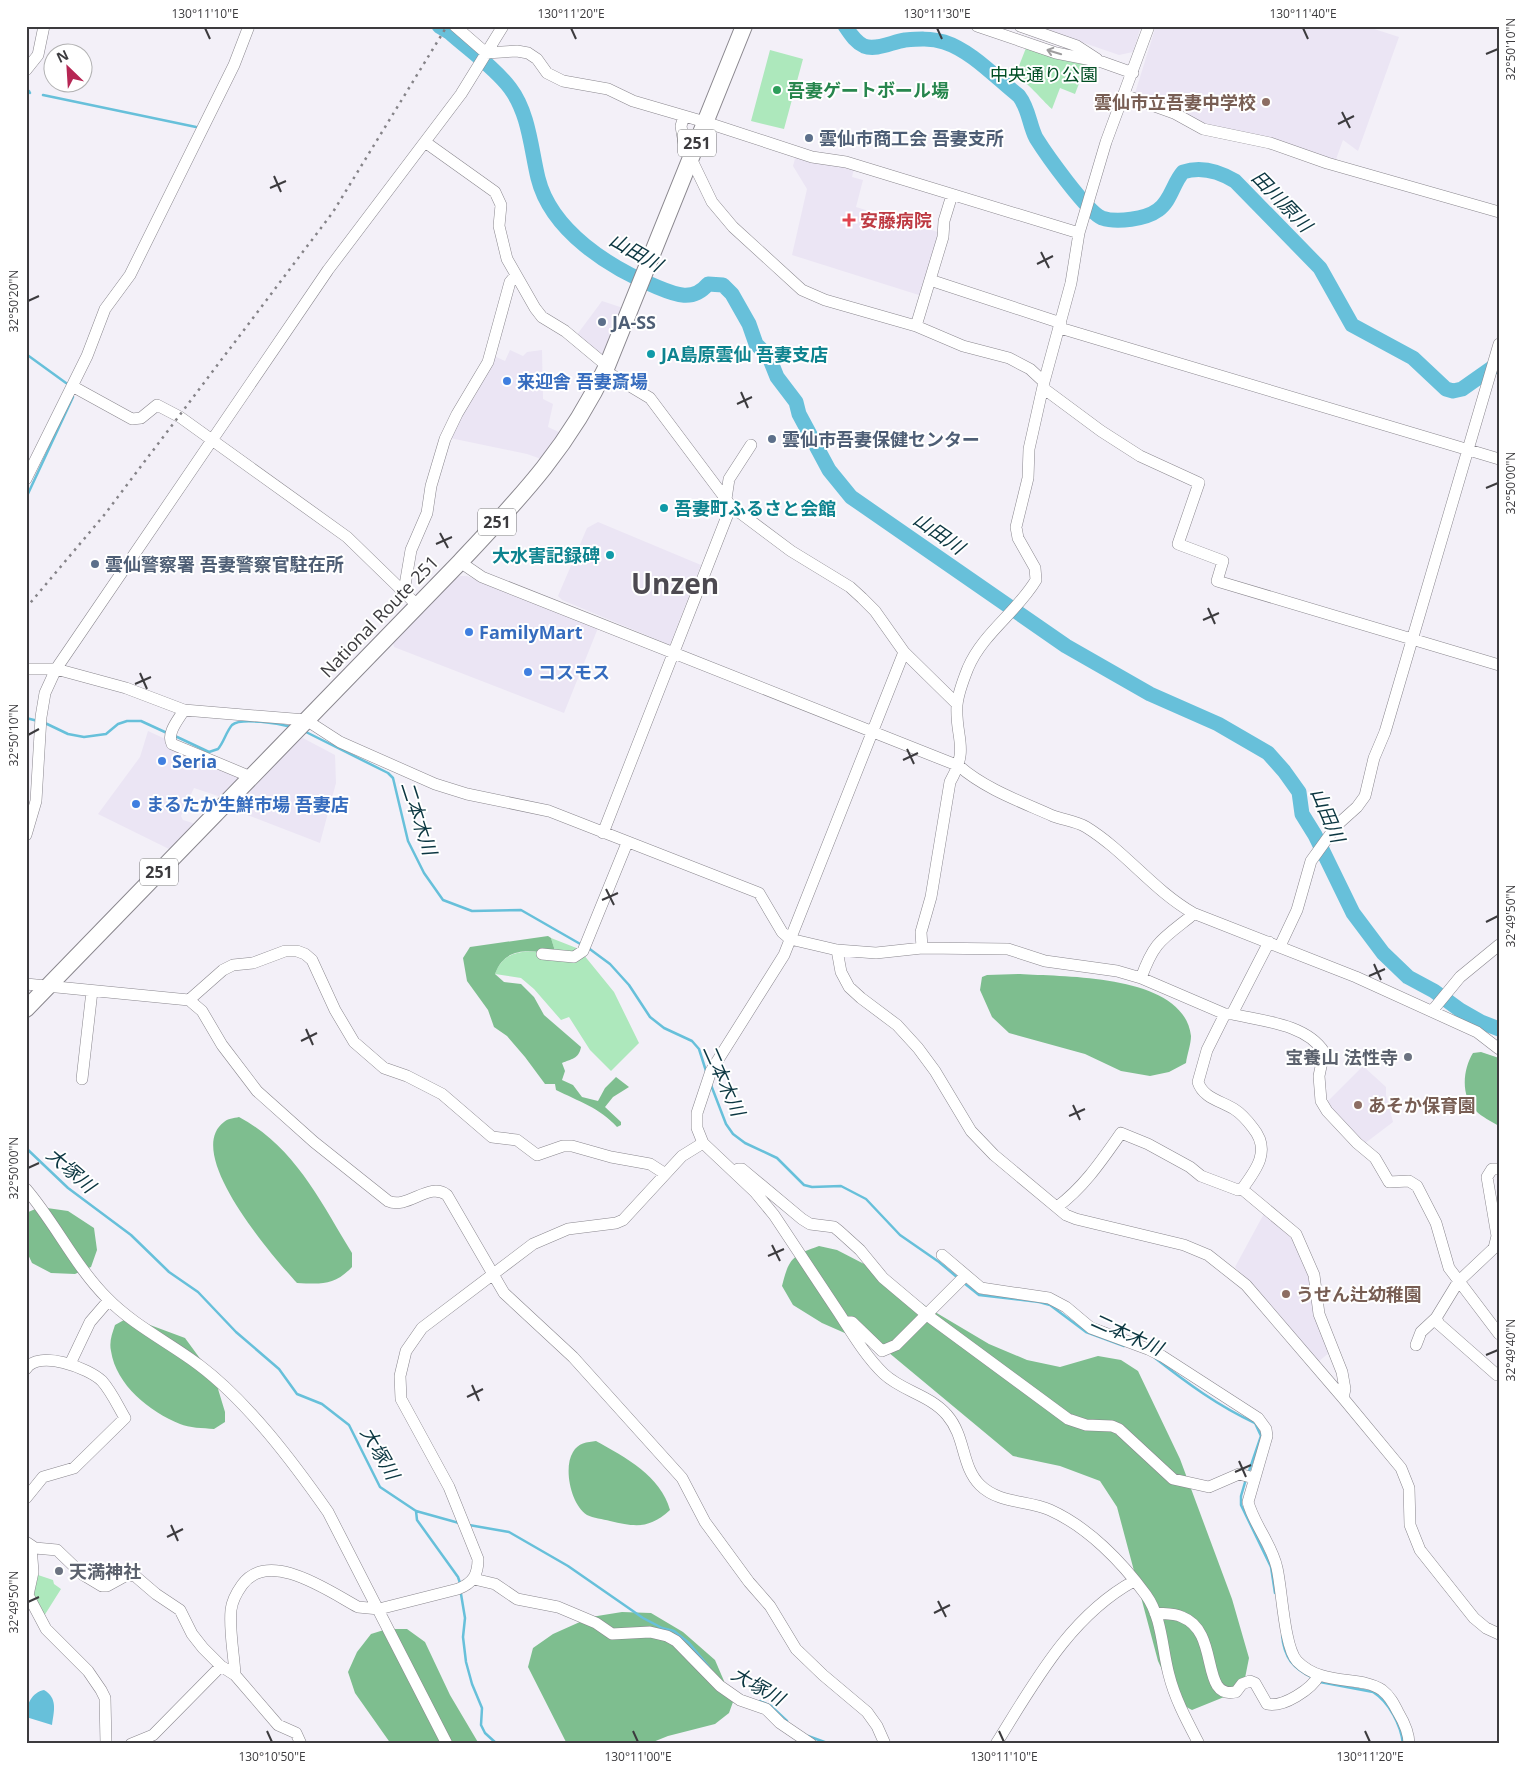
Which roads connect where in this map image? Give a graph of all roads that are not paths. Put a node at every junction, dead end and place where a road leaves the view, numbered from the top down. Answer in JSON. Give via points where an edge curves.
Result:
{"nodes":[{"id":1,"x":44,"y":26,"type":"edge"},
{"id":2,"x":249,"y":26,"type":"edge"},
{"id":3,"x":456,"y":26,"type":"edge"},
{"id":4,"x":503,"y":26,"type":"edge"},
{"id":5,"x":744,"y":26,"type":"edge"},
{"id":6,"x":977,"y":26,"type":"edge"},
{"id":7,"x":1019,"y":26,"type":"edge"},
{"id":8,"x":1149,"y":26,"type":"edge"},
{"id":9,"x":1014,"y":39,"type":"junction"},
{"id":10,"x":484,"y":55,"type":"junction"},
{"id":11,"x":1102,"y":62,"type":"junction"},
{"id":12,"x":26,"y":70,"type":"edge"},
{"id":13,"x":1133,"y":72,"type":"junction"},
{"id":14,"x":1124,"y":95,"type":"junction"},
{"id":15,"x":684,"y":116,"type":"junction"},
{"id":16,"x":706,"y":122,"type":"junction"},
{"id":17,"x":425,"y":142,"type":"junction"},
{"id":18,"x":691,"y":159,"type":"junction"},
{"id":19,"x":952,"y":194,"type":"junction"},
{"id":20,"x":1499,"y":212,"type":"edge"},
{"id":21,"x":1079,"y":233,"type":"junction"},
{"id":22,"x":515,"y":276,"type":"junction"},
{"id":23,"x":930,"y":280,"type":"junction"},
{"id":24,"x":1060,"y":325,"type":"junction"},
{"id":25,"x":916,"y":326,"type":"junction"},
{"id":26,"x":1499,"y":344,"type":"edge"},
{"id":27,"x":606,"y":368,"type":"junction"},
{"id":28,"x":1043,"y":385,"type":"junction"},
{"id":29,"x":72,"y":386,"type":"junction"},
{"id":30,"x":213,"y":440,"type":"junction"},
{"id":31,"x":752,"y":445,"type":"dead end"},
{"id":32,"x":1468,"y":450,"type":"junction"},
{"id":33,"x":1499,"y":459,"type":"edge"},
{"id":34,"x":26,"y":479,"type":"edge"},
{"id":35,"x":729,"y":502,"type":"junction"},
{"id":36,"x":460,"y":562,"type":"junction"},
{"id":37,"x":404,"y":591,"type":"junction"},
{"id":38,"x":417,"y":605,"type":"junction"},
{"id":39,"x":1413,"y":639,"type":"junction"},
{"id":40,"x":674,"y":652,"type":"junction"},
{"id":41,"x":904,"y":652,"type":"junction"},
{"id":42,"x":1499,"y":665,"type":"edge"},
{"id":43,"x":26,"y":669,"type":"edge"},
{"id":44,"x":56,"y":669,"type":"junction"},
{"id":45,"x":957,"y":704,"type":"junction"},
{"id":46,"x":184,"y":710,"type":"junction"},
{"id":47,"x":300,"y":726,"type":"junction"},
{"id":48,"x":872,"y":732,"type":"junction"},
{"id":49,"x":959,"y":766,"type":"junction"},
{"id":50,"x":251,"y":777,"type":"junction"},
{"id":51,"x":602,"y":833,"type":"junction"},
{"id":52,"x":26,"y":835,"type":"edge"},
{"id":53,"x":627,"y":843,"type":"junction"},
{"id":54,"x":1192,"y":912,"type":"junction"},
{"id":55,"x":790,"y":939,"type":"junction"},
{"id":56,"x":1274,"y":944,"type":"junction"},
{"id":57,"x":1499,"y":945,"type":"edge"},
{"id":58,"x":922,"y":948,"type":"junction"},
{"id":59,"x":837,"y":950,"type":"junction"},
{"id":60,"x":542,"y":954,"type":"dead end"},
{"id":61,"x":1141,"y":978,"type":"junction"},
{"id":62,"x":26,"y":984,"type":"edge"},
{"id":63,"x":48,"y":987,"type":"junction"},
{"id":64,"x":92,"y":990,"type":"junction"},
{"id":65,"x":189,"y":1000,"type":"junction"},
{"id":66,"x":1434,"y":1008,"type":"junction"},
{"id":67,"x":26,"y":1009,"type":"edge"},
{"id":68,"x":1229,"y":1014,"type":"junction"},
{"id":69,"x":1499,"y":1049,"type":"edge"},
{"id":70,"x":229,"y":1055,"type":"junction"},
{"id":71,"x":82,"y":1079,"type":"dead end"},
{"id":72,"x":255,"y":1097,"type":"dead end"},
{"id":73,"x":703,"y":1143,"type":"junction"},
{"id":74,"x":1499,"y":1169,"type":"edge"},
{"id":75,"x":734,"y":1171,"type":"junction"},
{"id":76,"x":664,"y":1173,"type":"junction"},
{"id":77,"x":26,"y":1189,"type":"edge"},
{"id":78,"x":1242,"y":1189,"type":"junction"},
{"id":79,"x":1057,"y":1207,"type":"junction"},
{"id":80,"x":942,"y":1255,"type":"dead end"},
{"id":81,"x":493,"y":1272,"type":"junction"},
{"id":82,"x":962,"y":1279,"type":"junction"},
{"id":83,"x":1458,"y":1282,"type":"junction"},
{"id":84,"x":109,"y":1300,"type":"junction"},
{"id":85,"x":927,"y":1315,"type":"junction"},
{"id":86,"x":1436,"y":1318,"type":"junction"},
{"id":87,"x":846,"y":1323,"type":"junction"},
{"id":88,"x":1499,"y":1334,"type":"edge"},
{"id":89,"x":1416,"y":1345,"type":"dead end"},
{"id":90,"x":70,"y":1364,"type":"junction"},
{"id":91,"x":26,"y":1369,"type":"edge"},
{"id":92,"x":1499,"y":1373,"type":"edge"},
{"id":93,"x":1343,"y":1398,"type":"junction"},
{"id":94,"x":1250,"y":1476,"type":"junction"},
{"id":95,"x":26,"y":1498,"type":"edge"},
{"id":96,"x":29,"y":1544,"type":"edge"},
{"id":97,"x":474,"y":1579,"type":"junction"},
{"id":98,"x":1134,"y":1581,"type":"junction"},
{"id":99,"x":379,"y":1609,"type":"junction"},
{"id":100,"x":1155,"y":1613,"type":"junction"},
{"id":101,"x":1499,"y":1634,"type":"edge"},
{"id":102,"x":221,"y":1666,"type":"junction"},
{"id":103,"x":235,"y":1675,"type":"junction"},
{"id":104,"x":1317,"y":1678,"type":"junction"},
{"id":105,"x":106,"y":1744,"type":"edge"},
{"id":106,"x":131,"y":1744,"type":"edge"},
{"id":107,"x":302,"y":1744,"type":"edge"},
{"id":108,"x":447,"y":1744,"type":"edge"},
{"id":109,"x":811,"y":1744,"type":"edge"},
{"id":110,"x":885,"y":1744,"type":"edge"},
{"id":111,"x":996,"y":1744,"type":"edge"},
{"id":112,"x":1199,"y":1744,"type":"edge"},
{"id":113,"x":1410,"y":1744,"type":"edge"}],
"edges":[{"from":1,"to":12,"type":"street","via":[[38,55]]},
{"from":2,"to":29,"type":"street","via":[[234,65],[130,275],[105,309]]},
{"from":3,"to":10,"type":"street"},
{"from":4,"to":10,"type":"street"},
{"from":5,"to":16,"type":"highway","name":"National Route 251","number":"251"},
{"from":6,"to":9,"type":"street"},
{"from":7,"to":9,"type":"street"},
{"from":7,"to":11,"type":"street","via":[[1076,46]]},
{"from":8,"to":13,"type":"street"},
{"from":11,"to":9,"type":"street","one_way":true,"via":[[1056,53]]},
{"from":10,"to":15,"type":"street","via":[[528,53],[547,73],[562,81],[608,89],[633,102]]},
{"from":10,"to":17,"type":"street"},
{"from":11,"to":13,"type":"street"},
{"from":13,"to":14,"type":"street"},
{"from":14,"to":20,"type":"street","via":[[1174,113],[1203,129],[1270,143],[1327,163]]},
{"from":14,"to":21,"type":"street","via":[[1106,142]]},
{"from":15,"to":16,"type":"street"},
{"from":15,"to":18,"type":"street","via":[[682,137]]},
{"from":16,"to":18,"type":"highway","name":"National Route 251","number":"251"},
{"from":16,"to":19,"type":"street","via":[[812,157],[846,162]]},
{"from":17,"to":22,"type":"street","via":[[495,192],[500,205],[502,242]]},
{"from":17,"to":30,"type":"street","via":[[323,278]]},
{"from":18,"to":25,"type":"street","via":[[712,202],[733,227],[802,290],[825,300]]},
{"from":18,"to":27,"type":"highway","name":"National Route 251","number":"251"},
{"from":19,"to":21,"type":"street"},
{"from":19,"to":23,"type":"street"},
{"from":21,"to":24,"type":"street"},
{"from":22,"to":27,"type":"street","via":[[542,316],[565,331]]},
{"from":22,"to":37,"type":"street","via":[[510,282],[488,362],[456,414],[445,439],[427,513],[411,550]]},
{"from":23,"to":24,"type":"street"},
{"from":23,"to":25,"type":"street"},
{"from":24,"to":28,"type":"street"},
{"from":24,"to":32,"type":"street"},
{"from":25,"to":28,"type":"street","via":[[963,346],[1021,364]]},
{"from":26,"to":32,"type":"street"},
{"from":27,"to":35,"type":"street","via":[[650,398]]},
{"from":27,"to":36,"type":"highway","name":"National Route 251","number":"251","via":[[561,448],[529,489]]},
{"from":28,"to":39,"type":"street","via":[[1101,432],[1140,456],[1199,483],[1178,544],[1223,560],[1217,581]]},
{"from":28,"to":45,"type":"street","via":[[1029,449],[1028,478],[1016,526],[1018,538],[1035,568],[1036,576],[977,653],[968,668]]},
{"from":29,"to":30,"type":"street","via":[[132,419],[141,418],[153,407],[161,406]]},
{"from":29,"to":34,"type":"street"},
{"from":30,"to":37,"type":"street","via":[[347,537]]},
{"from":30,"to":44,"type":"street"},
{"from":31,"to":35,"type":"street","via":[[729,479]]},
{"from":32,"to":33,"type":"street"},
{"from":32,"to":39,"type":"street"},
{"from":35,"to":40,"type":"street"},
{"from":35,"to":41,"type":"street","via":[[791,551],[850,587],[874,610]]},
{"from":36,"to":38,"type":"highway","name":"National Route 251","number":"251"},
{"from":36,"to":40,"type":"street","via":[[482,577]]},
{"from":37,"to":38,"type":"street"},
{"from":38,"to":47,"type":"highway","name":"National Route 251","number":"251"},
{"from":39,"to":42,"type":"street"},
{"from":39,"to":56,"type":"street","via":[[1374,758],[1365,796],[1330,834],[1311,862],[1296,910]]},
{"from":40,"to":48,"type":"street"},
{"from":40,"to":51,"type":"street"},
{"from":41,"to":45,"type":"street"},
{"from":41,"to":48,"type":"street"},
{"from":43,"to":44,"type":"street"},
{"from":44,"to":46,"type":"street","via":[[126,688]]},
{"from":44,"to":52,"type":"street","via":[[45,693],[36,801]]},
{"from":45,"to":49,"type":"street"},
{"from":46,"to":47,"type":"street"},
{"from":46,"to":50,"type":"street","via":[[171,733],[172,744]]},
{"from":47,"to":50,"type":"highway","name":"National Route 251","number":"251"},
{"from":47,"to":51,"type":"street","via":[[435,784],[549,811]]},
{"from":48,"to":49,"type":"street"},
{"from":48,"to":55,"type":"street"},
{"from":49,"to":54,"type":"street","via":[[981,782],[1099,836],[1173,901]]},
{"from":49,"to":58,"type":"street","via":[[950,782],[931,897],[920,932]]},
{"from":50,"to":63,"type":"highway","name":"National Route 251","number":"251"},
{"from":51,"to":53,"type":"street"},
{"from":53,"to":55,"type":"street","via":[[759,893],[782,932]]},
{"from":53,"to":60,"type":"street","via":[[580,954],[574,957]]},
{"from":54,"to":56,"type":"street"},
{"from":54,"to":61,"type":"street","via":[[1157,944]]},
{"from":55,"to":59,"type":"street"},
{"from":55,"to":73,"type":"street","via":[[784,955],[709,1076],[696,1119]]},
{"from":56,"to":66,"type":"street"},
{"from":56,"to":68,"type":"street"},
{"from":57,"to":66,"type":"street","via":[[1475,963]]},
{"from":58,"to":59,"type":"street","via":[[876,953]]},
{"from":58,"to":61,"type":"street","via":[[1008,949],[1045,961]]},
{"from":59,"to":79,"type":"street","via":[[849,986],[897,1025],[918,1048],[971,1130],[994,1155]]},
{"from":61,"to":68,"type":"street"},
{"from":62,"to":63,"type":"street"},
{"from":63,"to":64,"type":"street"},
{"from":63,"to":67,"type":"highway","name":"National Route 251","number":"251"},
{"from":64,"to":65,"type":"street"},
{"from":64,"to":71,"type":"street"},
{"from":65,"to":70,"type":"street","via":[[202,1012]]},
{"from":65,"to":76,"type":"street","via":[[233,965],[253,963],[285,951],[297,951],[312,960],[354,1042],[384,1068],[442,1094],[492,1137],[517,1140],[537,1154],[572,1146],[611,1158],[650,1164]]},
{"from":66,"to":69,"type":"street","via":[[1477,1032]]},
{"from":68,"to":78,"type":"street","via":[[1207,1050],[1198,1082],[1204,1094],[1243,1115],[1259,1135],[1260,1162]]},
{"from":68,"to":83,"type":"street","via":[[1293,1028],[1321,1047],[1324,1052],[1319,1076],[1321,1101],[1357,1143],[1375,1158],[1389,1182],[1409,1181],[1417,1186],[1436,1223],[1449,1268]]},
{"from":70,"to":72,"type":"street","via":[[229,1062]]},
{"from":70,"to":81,"type":"street","via":[[257,1091],[388,1201],[398,1204],[436,1191],[447,1195]]},
{"from":73,"to":75,"type":"street"},
{"from":73,"to":76,"type":"street"},
{"from":74,"to":83,"type":"street","via":[[1492,1169],[1487,1177],[1497,1236],[1494,1248]]},
{"from":75,"to":85,"type":"street","via":[[742,1169],[810,1224],[834,1227],[860,1250],[883,1278]]},
{"from":75,"to":87,"type":"street","via":[[774,1215]]},
{"from":76,"to":81,"type":"street","via":[[623,1220],[551,1235]]},
{"from":77,"to":84,"type":"street","via":[[49,1217],[84,1272]]},
{"from":78,"to":79,"type":"street","via":[[1201,1176],[1148,1144],[1121,1133],[1097,1168]]},
{"from":78,"to":93,"type":"street","via":[[1296,1234],[1314,1275],[1319,1314],[1342,1372]]},
{"from":79,"to":93,"type":"street","via":[[1076,1220],[1208,1254],[1246,1285]]},
{"from":80,"to":82,"type":"street"},
{"from":81,"to":97,"type":"street","via":[[422,1328],[406,1351],[400,1376],[401,1400],[449,1487],[478,1559]]},
{"from":81,"to":110,"type":"street","via":[[504,1293],[572,1357],[682,1478],[705,1522],[770,1606],[796,1649],[867,1712]]},
{"from":82,"to":85,"type":"street"},
{"from":82,"to":94,"type":"street","via":[[988,1290],[1041,1296],[1058,1302],[1090,1328],[1148,1348],[1258,1418],[1268,1436]]},
{"from":83,"to":86,"type":"street"},
{"from":83,"to":88,"type":"street"},
{"from":84,"to":90,"type":"street","via":[[90,1322]]},
{"from":84,"to":99,"type":"street","via":[[200,1365],[244,1405],[328,1512]]},
{"from":85,"to":87,"type":"street","via":[[896,1345],[884,1352],[852,1322]]},
{"from":85,"to":94,"type":"street","via":[[1068,1418],[1086,1425],[1119,1429],[1173,1479],[1209,1487]]},
{"from":86,"to":89,"type":"street","via":[[1421,1332]]},
{"from":86,"to":92,"type":"street","via":[[1497,1375]]},
{"from":87,"to":98,"type":"street","via":[[884,1374],[898,1386],[945,1412],[962,1442],[972,1475],[981,1486],[993,1495],[1051,1510],[1078,1526],[1118,1561]]},
{"from":90,"to":91,"type":"street","via":[[55,1360],[39,1361]]},
{"from":90,"to":95,"type":"street","via":[[101,1380],[125,1418],[74,1468],[43,1477]]},
{"from":93,"to":101,"type":"street","via":[[1406,1478],[1410,1525],[1424,1556],[1474,1618]]},
{"from":94,"to":104,"type":"street","via":[[1248,1502],[1277,1567],[1292,1654]]},
{"from":96,"to":102,"type":"street","via":[[56,1550],[82,1574],[102,1586],[127,1575],[135,1576],[180,1610],[192,1634]]},
{"from":96,"to":105,"type":"street","via":[[32,1578],[28,1595],[46,1629],[88,1671],[101,1690],[105,1698]]},
{"from":97,"to":99,"type":"street","via":[[458,1590]]},
{"from":97,"to":109,"type":"street","via":[[496,1584],[517,1599],[558,1607],[596,1623],[612,1634],[650,1632],[667,1636],[676,1641],[720,1686],[740,1700],[766,1710]]},
{"from":98,"to":100,"type":"street","via":[[1147,1596]]},
{"from":98,"to":111,"type":"street","via":[[1107,1597],[1070,1634],[1041,1672]]},
{"from":99,"to":103,"type":"street","via":[[358,1607],[306,1579],[285,1572],[270,1570],[256,1574],[244,1581],[231,1610]]},
{"from":99,"to":108,"type":"street"},
{"from":100,"to":104,"type":"street","via":[[1183,1617],[1193,1624],[1206,1642],[1212,1677],[1224,1692],[1236,1692],[1250,1680],[1255,1682],[1267,1704],[1271,1705],[1288,1700]]},
{"from":100,"to":112,"type":"street","via":[[1175,1695]]},
{"from":102,"to":103,"type":"street"},
{"from":102,"to":106,"type":"street","via":[[153,1735]]},
{"from":103,"to":107,"type":"street","via":[[278,1724],[296,1733]]},
{"from":104,"to":113,"type":"street","via":[[1381,1689],[1405,1725]]}]}
